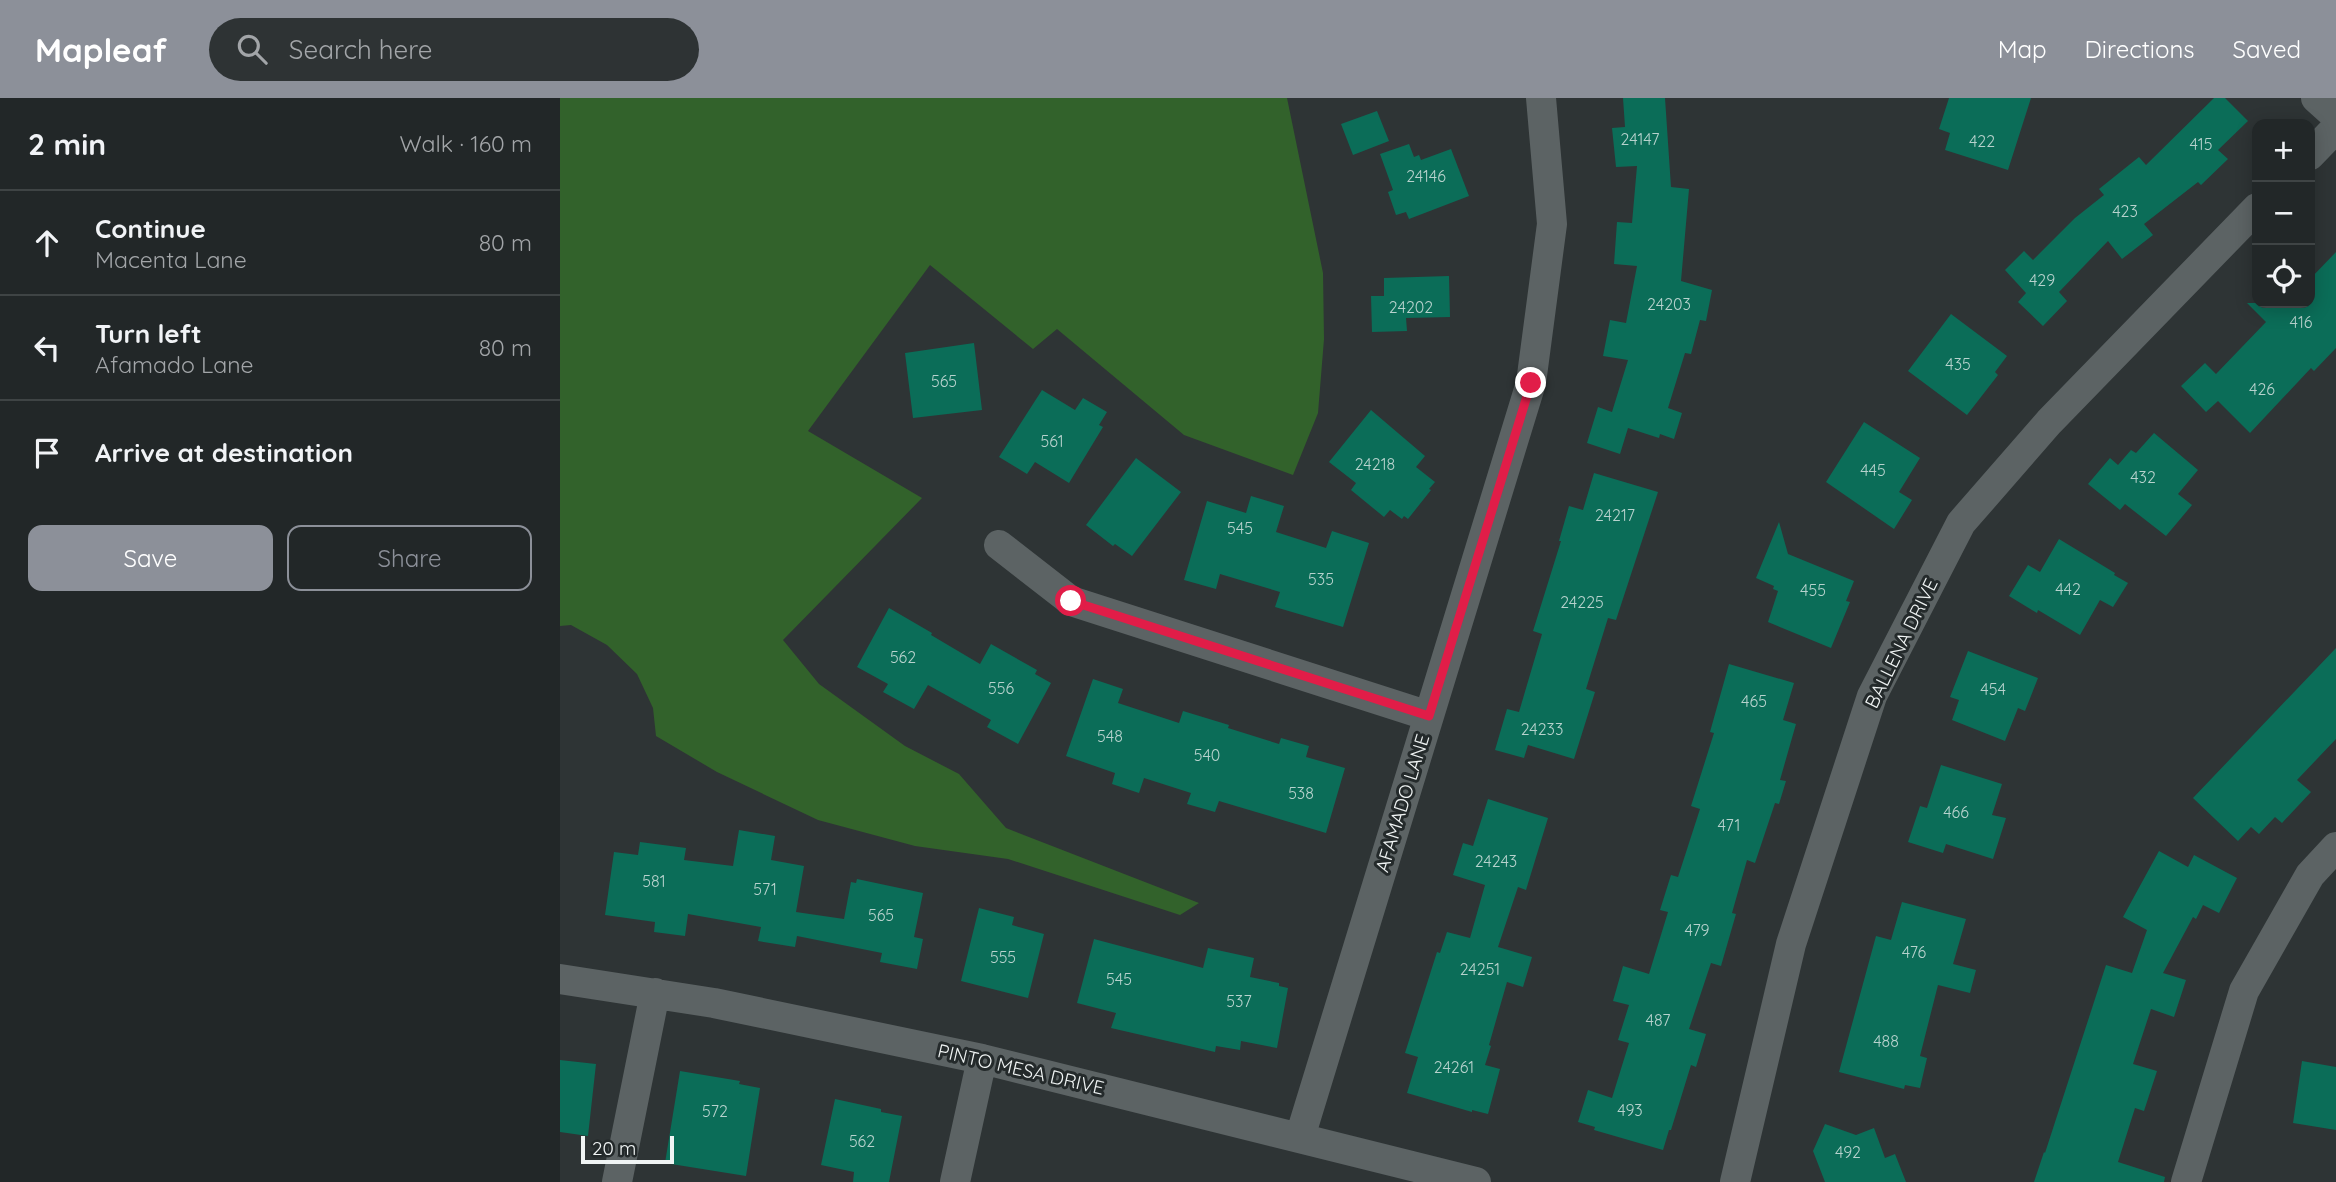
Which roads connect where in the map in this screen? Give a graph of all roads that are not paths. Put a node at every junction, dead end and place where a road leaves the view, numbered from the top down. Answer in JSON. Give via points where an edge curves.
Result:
{"nodes":[{"id":1,"x":1541,"y":98,"type":"edge"},
{"id":2,"x":2316,"y":98,"type":"edge"},
{"id":3,"x":2336,"y":116,"type":"edge"},
{"id":4,"x":2336,"y":128,"type":"edge"},
{"id":5,"x":2315,"y":150,"type":"edge"},
{"id":6,"x":2252,"y":213,"type":"edge"},
{"id":7,"x":999,"y":545,"type":"dead end"},
{"id":8,"x":1429,"y":716,"type":"junction"},
{"id":9,"x":2336,"y":848,"type":"edge"},
{"id":10,"x":560,"y":979,"type":"edge"},
{"id":11,"x":655,"y":993,"type":"junction"},
{"id":12,"x":982,"y":1059,"type":"junction"},
{"id":13,"x":1300,"y":1137,"type":"junction"},
{"id":14,"x":617,"y":1182,"type":"edge"},
{"id":15,"x":955,"y":1182,"type":"edge"},
{"id":16,"x":1476,"y":1182,"type":"edge"},
{"id":17,"x":1735,"y":1182,"type":"edge"},
{"id":18,"x":2188,"y":1182,"type":"edge"}],
"edges":[{"from":1,"to":8,"type":"street","name":"AFAMADO LANE","via":[[1552,224],[1531,383]]},
{"from":2,"to":3,"type":"street"},
{"from":4,"to":5,"type":"street"},
{"from":6,"to":17,"type":"street","name":"BALLENA DRIVE","via":[[2049,422],[1961,523],[1872,696],[1791,944]]},
{"from":7,"to":8,"type":"street","via":[[1071,601]]},
{"from":8,"to":13,"type":"street","name":"AFAMADO LANE"},
{"from":9,"to":18,"type":"street","via":[[2310,875],[2244,991]]},
{"from":10,"to":11,"type":"street","name":"PINTO MESA DRIVE"},
{"from":11,"to":12,"type":"street","name":"PINTO MESA DRIVE"},
{"from":11,"to":14,"type":"street"},
{"from":12,"to":13,"type":"street","name":"PINTO MESA DRIVE"},
{"from":12,"to":15,"type":"street"},
{"from":13,"to":16,"type":"street","name":"PINTO MESA DRIVE"}]}
